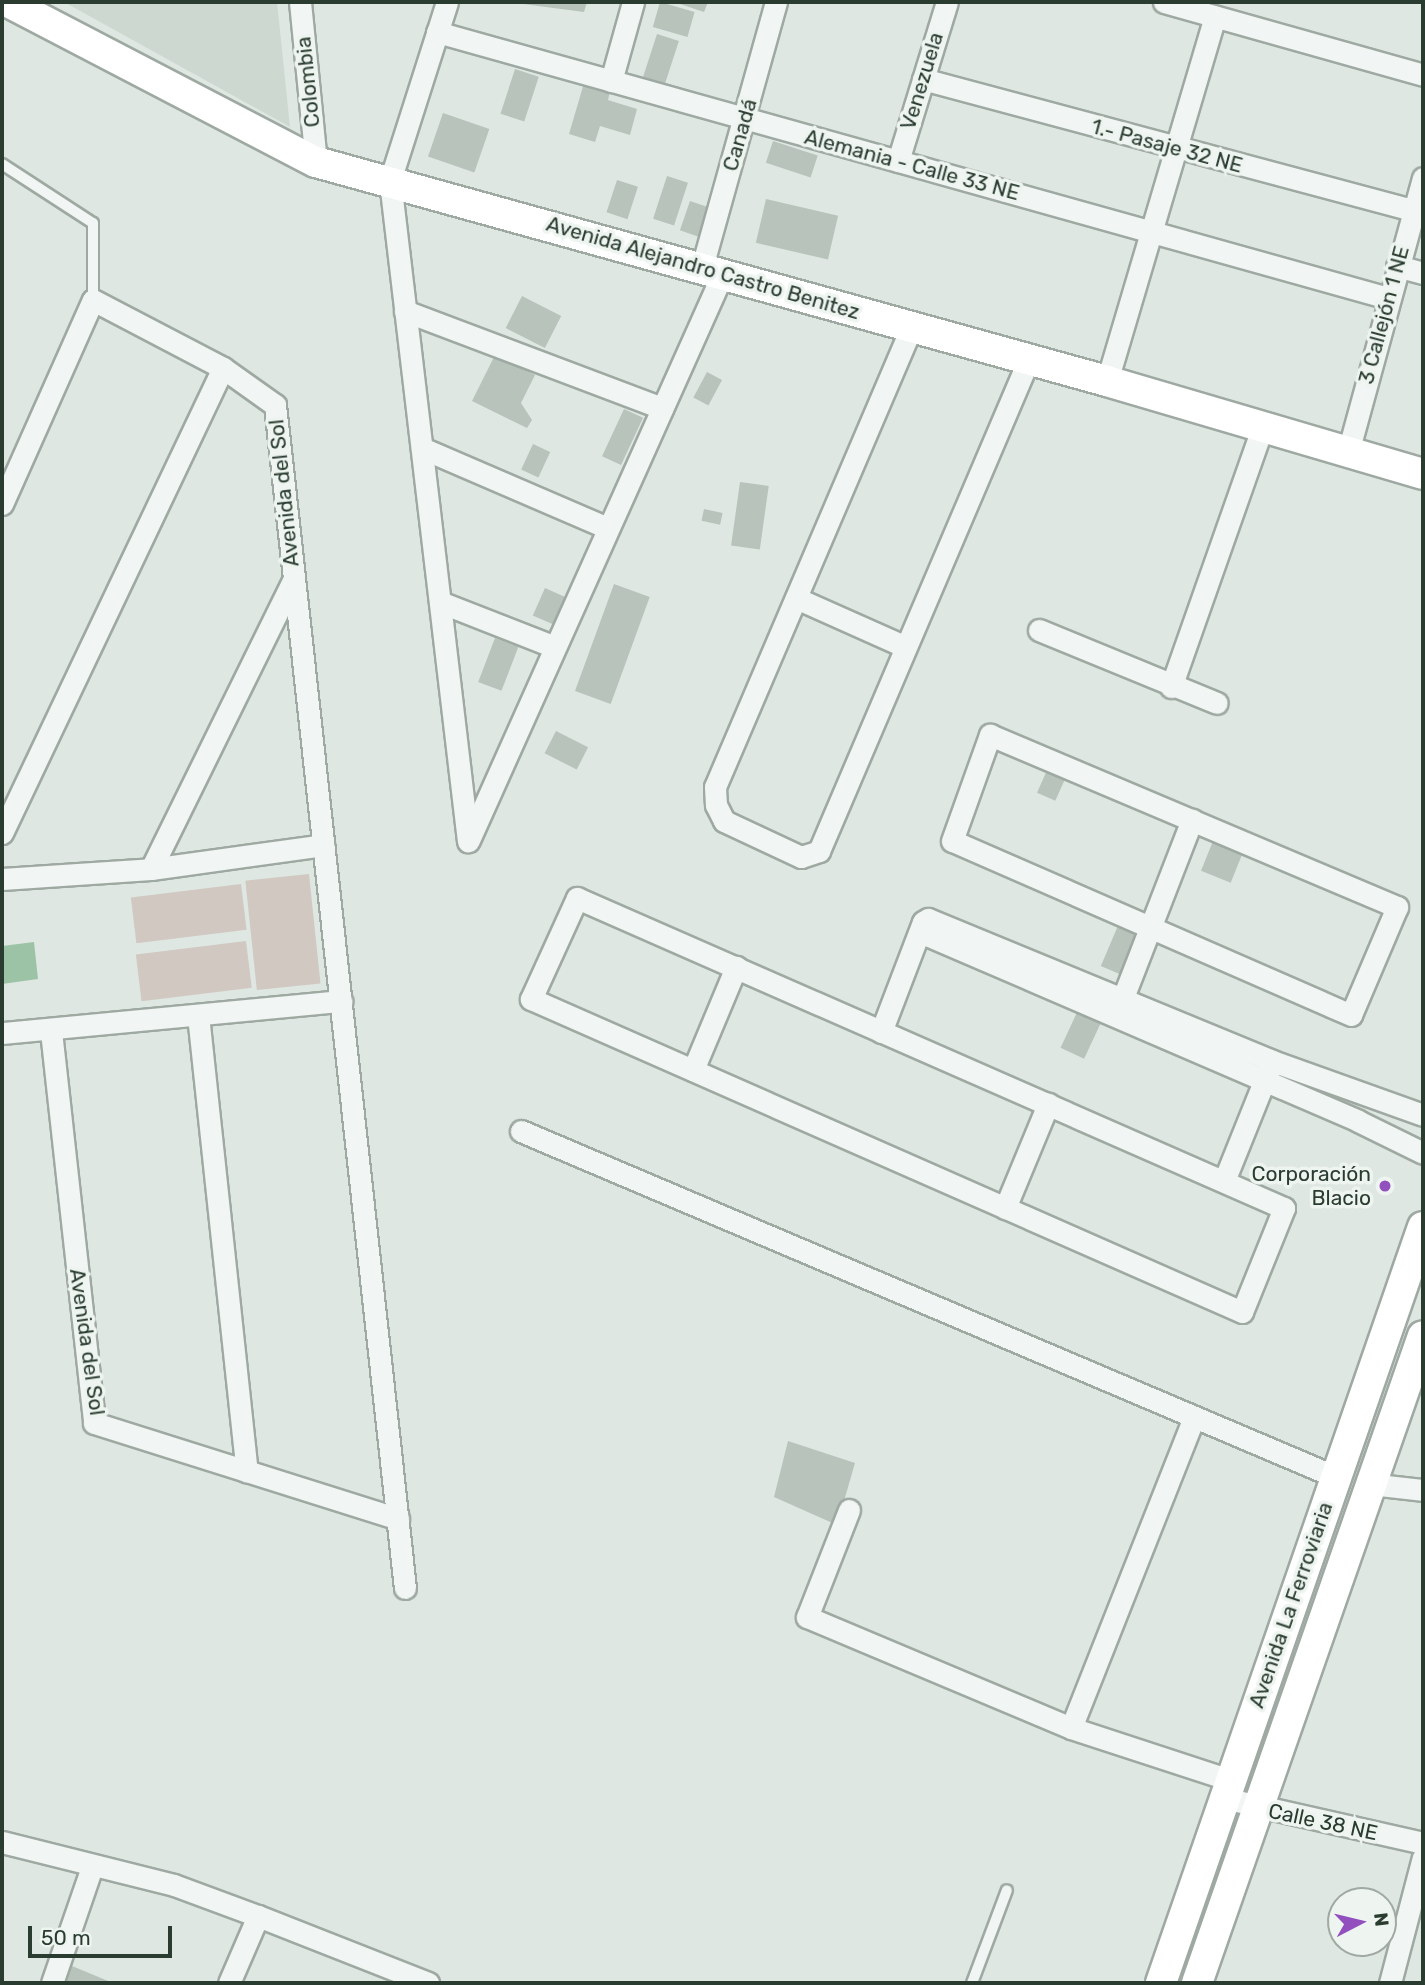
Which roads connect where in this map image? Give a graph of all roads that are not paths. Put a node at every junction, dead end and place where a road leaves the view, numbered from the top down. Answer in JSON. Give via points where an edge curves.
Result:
{"nodes":[{"id":1,"x":8,"y":2,"type":"edge"},
{"id":2,"x":300,"y":2,"type":"edge"},
{"id":3,"x":447,"y":2,"type":"edge"},
{"id":4,"x":633,"y":2,"type":"edge"},
{"id":5,"x":776,"y":2,"type":"edge"},
{"id":6,"x":947,"y":2,"type":"edge"},
{"id":7,"x":1164,"y":2,"type":"edge"},
{"id":8,"x":1215,"y":17,"type":"junction"},
{"id":9,"x":437,"y":32,"type":"junction"},
{"id":10,"x":1423,"y":75,"type":"edge"},
{"id":11,"x":923,"y":79,"type":"junction"},
{"id":12,"x":611,"y":81,"type":"junction"},
{"id":13,"x":745,"y":119,"type":"junction"},
{"id":14,"x":1175,"y":150,"type":"junction"},
{"id":15,"x":898,"y":161,"type":"junction"},
{"id":16,"x":316,"y":162,"type":"junction"},
{"id":17,"x":2,"y":164,"type":"edge"},
{"id":18,"x":1423,"y":178,"type":"edge"},
{"id":19,"x":390,"y":181,"type":"junction"},
{"id":20,"x":1412,"y":210,"type":"junction"},
{"id":21,"x":1149,"y":230,"type":"junction"},
{"id":22,"x":1397,"y":266,"type":"junction"},
{"id":23,"x":712,"y":270,"type":"junction"},
{"id":24,"x":1423,"y":273,"type":"edge"},
{"id":25,"x":1388,"y":298,"type":"junction"},
{"id":26,"x":93,"y":300,"type":"junction"},
{"id":27,"x":405,"y":312,"type":"junction"},
{"id":28,"x":912,"y":326,"type":"junction"},
{"id":29,"x":1029,"y":359,"type":"junction"},
{"id":30,"x":223,"y":368,"type":"junction"},
{"id":31,"x":1107,"y":381,"type":"junction"},
{"id":32,"x":662,"y":408,"type":"junction"},
{"id":33,"x":1263,"y":426,"type":"junction"},
{"id":34,"x":422,"y":448,"type":"junction"},
{"id":35,"x":1348,"y":452,"type":"junction"},
{"id":36,"x":1423,"y":474,"type":"edge"},
{"id":37,"x":2,"y":504,"type":"edge"},
{"id":38,"x":608,"y":528,"type":"junction"},
{"id":39,"x":294,"y":578,"type":"junction"},
{"id":40,"x":796,"y":598,"type":"junction"},
{"id":41,"x":440,"y":602,"type":"junction"},
{"id":42,"x":1039,"y":630,"type":"dead end"},
{"id":43,"x":555,"y":647,"type":"junction"},
{"id":44,"x":906,"y":647,"type":"junction"},
{"id":45,"x":1171,"y":687,"type":"junction"},
{"id":46,"x":1217,"y":703,"type":"dead end"},
{"id":47,"x":1192,"y":820,"type":"junction"},
{"id":48,"x":2,"y":833,"type":"edge"},
{"id":49,"x":323,"y":845,"type":"junction"},
{"id":50,"x":151,"y":869,"type":"junction"},
{"id":51,"x":2,"y":879,"type":"edge"},
{"id":52,"x":1150,"y":929,"type":"junction"},
{"id":53,"x":920,"y":932,"type":"junction"},
{"id":54,"x":736,"y":967,"type":"junction"},
{"id":55,"x":1123,"y":997,"type":"junction"},
{"id":56,"x":341,"y":1000,"type":"junction"},
{"id":57,"x":198,"y":1015,"type":"junction"},
{"id":58,"x":1115,"y":1019,"type":"junction"},
{"id":59,"x":51,"y":1031,"type":"junction"},
{"id":60,"x":881,"y":1031,"type":"junction"},
{"id":61,"x":2,"y":1033,"type":"edge"},
{"id":62,"x":1272,"y":1061,"type":"junction"},
{"id":63,"x":693,"y":1070,"type":"junction"},
{"id":64,"x":1264,"y":1081,"type":"junction"},
{"id":65,"x":1048,"y":1104,"type":"junction"},
{"id":66,"x":1423,"y":1115,"type":"edge"},
{"id":67,"x":521,"y":1131,"type":"dead end"},
{"id":68,"x":1423,"y":1153,"type":"edge"},
{"id":69,"x":1224,"y":1181,"type":"junction"},
{"id":70,"x":1005,"y":1208,"type":"junction"},
{"id":71,"x":1423,"y":1227,"type":"edge"},
{"id":72,"x":1423,"y":1336,"type":"edge"},
{"id":73,"x":1194,"y":1417,"type":"junction"},
{"id":74,"x":247,"y":1471,"type":"junction"},
{"id":75,"x":1336,"y":1477,"type":"junction"},
{"id":76,"x":1370,"y":1484,"type":"junction"},
{"id":77,"x":1423,"y":1490,"type":"edge"},
{"id":78,"x":849,"y":1510,"type":"dead end"},
{"id":79,"x":398,"y":1519,"type":"junction"},
{"id":80,"x":405,"y":1588,"type":"dead end"},
{"id":81,"x":1071,"y":1728,"type":"junction"},
{"id":82,"x":1227,"y":1789,"type":"junction"},
{"id":83,"x":1258,"y":1808,"type":"junction"},
{"id":84,"x":2,"y":1842,"type":"edge"},
{"id":85,"x":1423,"y":1843,"type":"edge"},
{"id":86,"x":1423,"y":1857,"type":"edge"},
{"id":87,"x":92,"y":1867,"type":"junction"},
{"id":88,"x":1200,"y":1868,"type":"junction"},
{"id":89,"x":1007,"y":1890,"type":"dead end"},
{"id":90,"x":258,"y":1916,"type":"junction"},
{"id":91,"x":1200,"y":1976,"type":"edge"},
{"id":92,"x":52,"y":1983,"type":"edge"},
{"id":93,"x":229,"y":1983,"type":"edge"},
{"id":94,"x":428,"y":1983,"type":"edge"},
{"id":95,"x":972,"y":1983,"type":"edge"},
{"id":96,"x":1161,"y":1983,"type":"edge"},
{"id":97,"x":1390,"y":1983,"type":"edge"}],
"edges":[{"from":1,"to":16,"type":"main road","name":"Avenida Alejandro Castro Benitez"},
{"from":2,"to":16,"type":"street","name":"Colombia"},
{"from":3,"to":9,"type":"street"},
{"from":4,"to":12,"type":"street"},
{"from":5,"to":13,"type":"street","name":"Canadá"},
{"from":6,"to":11,"type":"street","name":"Venezuela"},
{"from":7,"to":8,"type":"street"},
{"from":8,"to":10,"type":"street"},
{"from":8,"to":14,"type":"street"},
{"from":9,"to":12,"type":"street","name":"Alemania - Calle 33 NE"},
{"from":9,"to":19,"type":"street"},
{"from":11,"to":14,"type":"street","name":"1.- Pasaje 32 NE"},
{"from":11,"to":15,"type":"street","name":"Venezuela"},
{"from":12,"to":13,"type":"street","name":"Alemania - Calle 33 NE"},
{"from":13,"to":15,"type":"street","name":"Alemania - Calle 33 NE"},
{"from":13,"to":23,"type":"street","name":"Canadá"},
{"from":14,"to":20,"type":"street","name":"1.- Pasaje 32 NE"},
{"from":14,"to":21,"type":"street"},
{"from":15,"to":21,"type":"street","name":"Alemania - Calle 33 NE"},
{"from":16,"to":19,"type":"main road","name":"Avenida Alejandro Castro Benitez"},
{"from":17,"to":26,"type":"lane","via":[[93,223]]},
{"from":18,"to":20,"type":"street","name":"3 Callejón 1 NE"},
{"from":19,"to":23,"type":"main road","name":"Avenida Alejandro Castro Benitez"},
{"from":19,"to":27,"type":"street"},
{"from":20,"to":22,"type":"street","name":"3 Callejón 1 NE"},
{"from":21,"to":25,"type":"street","name":"Alemania - Calle 33 NE"},
{"from":21,"to":31,"type":"street"},
{"from":22,"to":24,"type":"street"},
{"from":22,"to":25,"type":"street","name":"3 Callejón 1 NE"},
{"from":23,"to":28,"type":"main road","name":"Avenida Alejandro Castro Benitez"},
{"from":23,"to":32,"type":"street","name":"Canadá"},
{"from":25,"to":35,"type":"street","name":"3 Callejón 1 NE"},
{"from":26,"to":30,"type":"street","name":"Avenida del Sol"},
{"from":26,"to":37,"type":"street"},
{"from":27,"to":32,"type":"street"},
{"from":27,"to":34,"type":"street"},
{"from":28,"to":29,"type":"main road","name":"Avenida Alejandro Castro Benitez"},
{"from":28,"to":40,"type":"street"},
{"from":29,"to":31,"type":"main road","name":"Avenida Alejandro Castro Benitez"},
{"from":29,"to":44,"type":"street"},
{"from":30,"to":39,"type":"street","name":"Avenida del Sol","via":[[275,405]]},
{"from":30,"to":48,"type":"street"},
{"from":31,"to":33,"type":"main road","name":"Avenida Alejandro Castro Benitez"},
{"from":32,"to":38,"type":"street","name":"Canadá"},
{"from":33,"to":35,"type":"main road","name":"Avenida Alejandro Castro Benitez"},
{"from":33,"to":45,"type":"street"},
{"from":34,"to":38,"type":"street"},
{"from":34,"to":41,"type":"street"},
{"from":35,"to":36,"type":"main road","name":"Avenida Alejandro Castro Benitez"},
{"from":38,"to":43,"type":"street","name":"Canadá"},
{"from":39,"to":49,"type":"street","name":"Avenida del Sol"},
{"from":39,"to":50,"type":"street"},
{"from":40,"to":44,"type":"street"},
{"from":40,"to":44,"type":"street","via":[[715,787],[716,805],[724,821],[801,857],[818,850]]},
{"from":41,"to":43,"type":"street"},
{"from":41,"to":43,"type":"street","name":"Canadá","via":[[468,841]]},
{"from":42,"to":45,"type":"street"},
{"from":45,"to":46,"type":"street"},
{"from":47,"to":52,"type":"street"},
{"from":47,"to":52,"type":"street","via":[[990,735],[952,841]]},
{"from":47,"to":52,"type":"street","via":[[1397,907],[1351,1015]]},
{"from":49,"to":50,"type":"street"},
{"from":49,"to":56,"type":"street","name":"Avenida del Sol"},
{"from":50,"to":51,"type":"street"},
{"from":52,"to":55,"type":"street"},
{"from":53,"to":55,"type":"street","via":[[928,919],[938,921]]},
{"from":53,"to":58,"type":"street"},
{"from":53,"to":60,"type":"street"},
{"from":54,"to":60,"type":"street"},
{"from":54,"to":63,"type":"street"},
{"from":54,"to":63,"type":"street","via":[[578,898],[531,999]]},
{"from":55,"to":58,"type":"street"},
{"from":55,"to":62,"type":"street"},
{"from":56,"to":57,"type":"street"},
{"from":56,"to":79,"type":"street","name":"Avenida del Sol"},
{"from":57,"to":59,"type":"street"},
{"from":57,"to":74,"type":"street"},
{"from":58,"to":64,"type":"street"},
{"from":59,"to":61,"type":"street"},
{"from":59,"to":74,"type":"street","name":"Avenida del Sol","via":[[94,1423]]},
{"from":60,"to":65,"type":"street"},
{"from":62,"to":64,"type":"street"},
{"from":62,"to":66,"type":"street"},
{"from":63,"to":70,"type":"street"},
{"from":64,"to":68,"type":"street"},
{"from":64,"to":69,"type":"street"},
{"from":65,"to":69,"type":"street"},
{"from":65,"to":70,"type":"street"},
{"from":67,"to":73,"type":"street"},
{"from":69,"to":70,"type":"street","via":[[1284,1208],[1242,1312]]},
{"from":71,"to":75,"type":"main road","name":"Avenida La Ferroviaria"},
{"from":72,"to":76,"type":"main road","name":"Avenida La Ferroviaria"},
{"from":73,"to":75,"type":"street"},
{"from":73,"to":81,"type":"street"},
{"from":74,"to":79,"type":"street","name":"Avenida del Sol"},
{"from":75,"to":82,"type":"main road","name":"Avenida La Ferroviaria"},
{"from":76,"to":77,"type":"street"},
{"from":76,"to":83,"type":"main road","name":"Avenida La Ferroviaria"},
{"from":78,"to":81,"type":"street","name":"Calle 38 NE","via":[[807,1617]]},
{"from":79,"to":80,"type":"street","name":"Avenida del Sol"},
{"from":81,"to":82,"type":"street","name":"Calle 38 NE"},
{"from":82,"to":83,"type":"street","name":"Calle 38 NE"},
{"from":82,"to":88,"type":"main road","name":"Avenida La Ferroviaria"},
{"from":83,"to":85,"type":"street","name":"Calle 38 NE"},
{"from":83,"to":91,"type":"main road","name":"Avenida La Ferroviaria"},
{"from":84,"to":87,"type":"street"},
{"from":86,"to":97,"type":"street"},
{"from":87,"to":90,"type":"street","via":[[174,1885]]},
{"from":87,"to":92,"type":"street"},
{"from":88,"to":91,"type":"main road","via":[[1210,1861],[1220,1867],[1201,1934]]},
{"from":88,"to":96,"type":"main road","name":"Avenida La Ferroviaria"},
{"from":89,"to":95,"type":"lane"},
{"from":90,"to":93,"type":"street"},
{"from":90,"to":94,"type":"street"}]}
